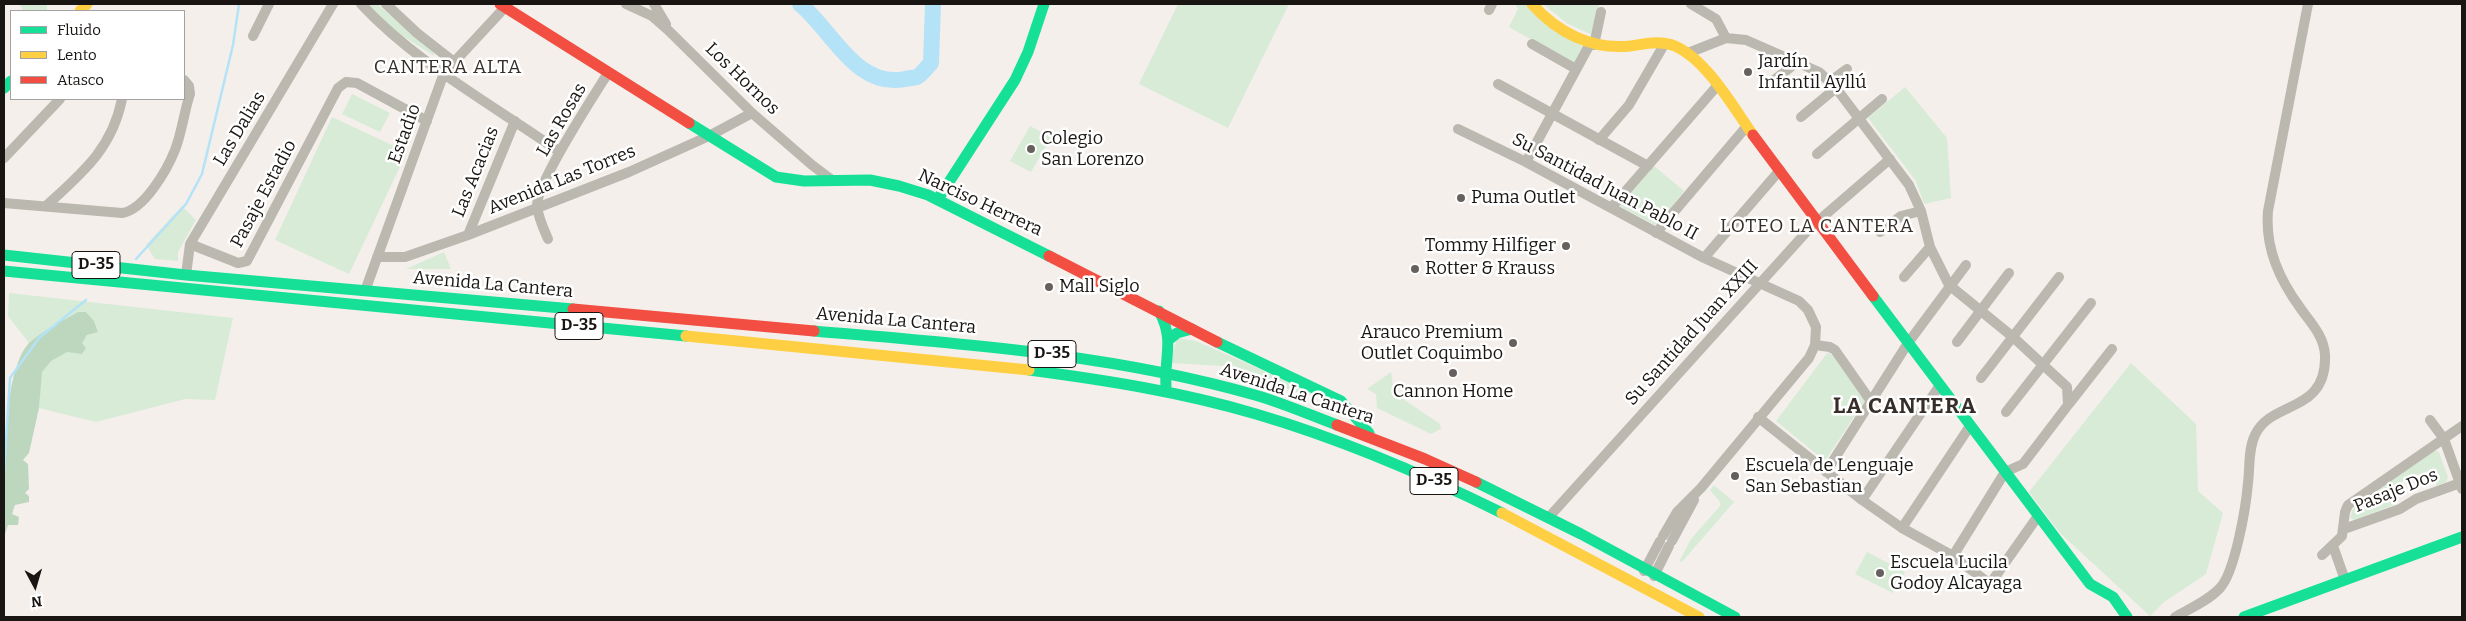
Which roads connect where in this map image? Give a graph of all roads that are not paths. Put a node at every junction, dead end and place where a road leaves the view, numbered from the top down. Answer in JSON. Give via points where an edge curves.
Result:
{"nodes":[{"id":1,"x":269,"y":4,"type":"edge"},
{"id":2,"x":333,"y":4,"type":"edge"},
{"id":3,"x":361,"y":4,"type":"edge"},
{"id":4,"x":386,"y":4,"type":"edge"},
{"id":5,"x":626,"y":4,"type":"edge"},
{"id":6,"x":654,"y":4,"type":"edge"},
{"id":7,"x":1044,"y":4,"type":"edge"},
{"id":8,"x":1532,"y":4,"type":"edge"},
{"id":9,"x":1691,"y":4,"type":"edge"},
{"id":10,"x":2308,"y":4,"type":"edge"},
{"id":11,"x":504,"y":5,"type":"edge"},
{"id":12,"x":1600,"y":12,"type":"dead end"},
{"id":13,"x":668,"y":30,"type":"junction"},
{"id":14,"x":253,"y":36,"type":"dead end"},
{"id":15,"x":1726,"y":38,"type":"junction"},
{"id":16,"x":1665,"y":43,"type":"junction"},
{"id":17,"x":1532,"y":44,"type":"dead end"},
{"id":18,"x":1592,"y":44,"type":"junction"},
{"id":19,"x":1688,"y":53,"type":"junction"},
{"id":20,"x":454,"y":62,"type":"junction"},
{"id":21,"x":1797,"y":62,"type":"junction"},
{"id":22,"x":1847,"y":68,"type":"dead end"},
{"id":23,"x":1576,"y":69,"type":"junction"},
{"id":24,"x":444,"y":73,"type":"junction"},
{"id":25,"x":608,"y":73,"type":"junction"},
{"id":26,"x":185,"y":81,"type":"edge"},
{"id":27,"x":1773,"y":81,"type":"dead end"},
{"id":28,"x":1498,"y":84,"type":"dead end"},
{"id":29,"x":1833,"y":85,"type":"junction"},
{"id":30,"x":1717,"y":86,"type":"junction"},
{"id":31,"x":1882,"y":99,"type":"dead end"},
{"id":32,"x":59,"y":100,"type":"edge"},
{"id":33,"x":122,"y":100,"type":"edge"},
{"id":34,"x":752,"y":113,"type":"junction"},
{"id":35,"x":1551,"y":115,"type":"junction"},
{"id":36,"x":1801,"y":117,"type":"dead end"},
{"id":37,"x":1859,"y":118,"type":"junction"},
{"id":38,"x":427,"y":121,"type":"junction"},
{"id":39,"x":515,"y":121,"type":"junction"},
{"id":40,"x":1747,"y":126,"type":"junction"},
{"id":41,"x":1458,"y":129,"type":"dead end"},
{"id":42,"x":709,"y":136,"type":"junction"},
{"id":43,"x":1599,"y":140,"type":"junction"},
{"id":44,"x":560,"y":152,"type":"junction"},
{"id":45,"x":1817,"y":154,"type":"dead end"},
{"id":46,"x":4,"y":158,"type":"edge"},
{"id":47,"x":1890,"y":159,"type":"junction"},
{"id":48,"x":1526,"y":162,"type":"junction"},
{"id":49,"x":1648,"y":166,"type":"junction"},
{"id":50,"x":1780,"y":170,"type":"junction"},
{"id":51,"x":833,"y":180,"type":"junction"},
{"id":52,"x":938,"y":199,"type":"junction"},
{"id":53,"x":4,"y":203,"type":"edge"},
{"id":54,"x":46,"y":206,"type":"junction"},
{"id":55,"x":537,"y":207,"type":"junction"},
{"id":56,"x":1611,"y":208,"type":"junction"},
{"id":57,"x":1921,"y":211,"type":"junction"},
{"id":58,"x":1816,"y":221,"type":"junction"},
{"id":59,"x":1656,"y":232,"type":"junction"},
{"id":60,"x":1880,"y":232,"type":"dead end"},
{"id":61,"x":468,"y":235,"type":"junction"},
{"id":62,"x":548,"y":240,"type":"dead end"},
{"id":63,"x":190,"y":244,"type":"junction"},
{"id":64,"x":1930,"y":247,"type":"junction"},
{"id":65,"x":4,"y":255,"type":"edge"},
{"id":66,"x":377,"y":257,"type":"junction"},
{"id":67,"x":1704,"y":258,"type":"junction"},
{"id":68,"x":1966,"y":265,"type":"dead end"},
{"id":69,"x":4,"y":271,"type":"edge"},
{"id":70,"x":2009,"y":273,"type":"dead end"},
{"id":71,"x":186,"y":275,"type":"junction"},
{"id":72,"x":1904,"y":277,"type":"dead end"},
{"id":73,"x":2059,"y":277,"type":"dead end"},
{"id":74,"x":1759,"y":282,"type":"junction"},
{"id":75,"x":1949,"y":285,"type":"junction"},
{"id":76,"x":184,"y":289,"type":"junction"},
{"id":77,"x":365,"y":291,"type":"junction"},
{"id":78,"x":2091,"y":303,"type":"dead end"},
{"id":79,"x":1159,"y":311,"type":"junction"},
{"id":80,"x":1980,"y":311,"type":"junction"},
{"id":81,"x":1192,"y":329,"type":"junction"},
{"id":82,"x":2013,"y":337,"type":"junction"},
{"id":83,"x":1171,"y":338,"type":"junction"},
{"id":84,"x":1957,"y":342,"type":"dead end"},
{"id":85,"x":1908,"y":343,"type":"junction"},
{"id":86,"x":1815,"y":345,"type":"junction"},
{"id":87,"x":2112,"y":349,"type":"dead end"},
{"id":88,"x":2043,"y":364,"type":"junction"},
{"id":89,"x":1164,"y":373,"type":"junction"},
{"id":90,"x":1981,"y":378,"type":"dead end"},
{"id":91,"x":1940,"y":385,"type":"junction"},
{"id":92,"x":1167,"y":392,"type":"junction"},
{"id":93,"x":1870,"y":400,"type":"junction"},
{"id":94,"x":1341,"y":401,"type":"junction"},
{"id":95,"x":2068,"y":405,"type":"junction"},
{"id":96,"x":2006,"y":412,"type":"dead end"},
{"id":97,"x":1758,"y":417,"type":"junction"},
{"id":98,"x":2430,"y":420,"type":"dead end"},
{"id":99,"x":1341,"y":425,"type":"junction"},
{"id":100,"x":1970,"y":426,"type":"junction"},
{"id":101,"x":2462,"y":426,"type":"edge"},
{"id":102,"x":1374,"y":437,"type":"junction"},
{"id":103,"x":1330,"y":439,"type":"junction"},
{"id":104,"x":2444,"y":439,"type":"junction"},
{"id":105,"x":1826,"y":472,"type":"junction"},
{"id":106,"x":2005,"y":472,"type":"junction"},
{"id":107,"x":2461,"y":486,"type":"edge"},
{"id":108,"x":1862,"y":500,"type":"junction"},
{"id":109,"x":2038,"y":516,"type":"junction"},
{"id":110,"x":1549,"y":517,"type":"junction"},
{"id":111,"x":1902,"y":528,"type":"junction"},
{"id":112,"x":2344,"y":529,"type":"junction"},
{"id":113,"x":2462,"y":537,"type":"edge"},
{"id":114,"x":2333,"y":546,"type":"junction"},
{"id":115,"x":2322,"y":555,"type":"dead end"},
{"id":116,"x":1953,"y":556,"type":"junction"},
{"id":117,"x":1650,"y":571,"type":"junction"},
{"id":118,"x":2345,"y":580,"type":"junction"},
{"id":119,"x":1636,"y":584,"type":"junction"},
{"id":120,"x":1647,"y":590,"type":"junction"},
{"id":121,"x":1686,"y":614,"type":"edge"},
{"id":122,"x":1699,"y":617,"type":"edge"},
{"id":123,"x":1735,"y":617,"type":"edge"},
{"id":124,"x":2128,"y":617,"type":"edge"},
{"id":125,"x":2175,"y":617,"type":"edge"},
{"id":126,"x":2244,"y":617,"type":"edge"}],
"edges":[{"from":1,"to":14,"type":"street"},
{"from":2,"to":63,"type":"street","name":"Las Dalias"},
{"from":3,"to":24,"type":"street","via":[[391,34]]},
{"from":4,"to":20,"type":"street"},
{"from":5,"to":13,"type":"street","name":"Los Hornos","via":[[652,16]]},
{"from":6,"to":13,"type":"street"},
{"from":7,"to":52,"type":"main road","via":[[1015,80]]},
{"from":8,"to":18,"type":"main road","via":[[1560,30]]},
{"from":9,"to":15,"type":"street","via":[[1716,20]]},
{"from":10,"to":125,"type":"street","via":[[2269,205],[2268,232],[2271,253],[2279,273],[2321,337],[2325,354],[2323,371],[2308,397],[2267,419],[2255,433],[2242,522],[2227,578],[2216,592]]},
{"from":11,"to":20,"type":"street","name":"Estadio"},
{"from":11,"to":25,"type":"main road","name":"Narciso Herrera"},
{"from":12,"to":18,"type":"street"},
{"from":13,"to":34,"type":"street","name":"Los Hornos"},
{"from":15,"to":19,"type":"street"},
{"from":15,"to":21,"type":"street","via":[[1746,40]]},
{"from":16,"to":18,"type":"main road"},
{"from":16,"to":19,"type":"main road"},
{"from":16,"to":43,"type":"street","via":[[1629,105]]},
{"from":17,"to":23,"type":"street"},
{"from":18,"to":23,"type":"street"},
{"from":19,"to":30,"type":"main road"},
{"from":20,"to":24,"type":"street","name":"Estadio"},
{"from":21,"to":27,"type":"street"},
{"from":21,"to":29,"type":"street","via":[[1819,72]]},
{"from":22,"to":29,"type":"street"},
{"from":23,"to":35,"type":"street"},
{"from":24,"to":38,"type":"street","name":"Estadio"},
{"from":24,"to":39,"type":"street"},
{"from":25,"to":42,"type":"main road","name":"Narciso Herrera"},
{"from":25,"to":44,"type":"street","name":"Las Rosas"},
{"from":26,"to":54,"type":"street","via":[[190,94],[175,150],[161,177],[138,206],[122,213]]},
{"from":28,"to":35,"type":"street"},
{"from":29,"to":36,"type":"street"},
{"from":29,"to":37,"type":"street"},
{"from":30,"to":40,"type":"main road"},
{"from":30,"to":49,"type":"street"},
{"from":31,"to":37,"type":"street"},
{"from":32,"to":46,"type":"street"},
{"from":33,"to":54,"type":"street","via":[[114,128],[101,152]]},
{"from":34,"to":42,"type":"street","name":"Avenida Las Torres"},
{"from":34,"to":51,"type":"street","name":"Los Hornos"},
{"from":35,"to":43,"type":"street"},
{"from":35,"to":48,"type":"street"},
{"from":37,"to":45,"type":"street"},
{"from":37,"to":47,"type":"street"},
{"from":38,"to":63,"type":"street","name":"Pasaje Estadio","via":[[357,82],[346,82],[338,88],[247,261],[238,263]]},
{"from":38,"to":66,"type":"street","name":"Estadio"},
{"from":39,"to":44,"type":"street"},
{"from":39,"to":61,"type":"street","name":"Las Acacias"},
{"from":40,"to":50,"type":"main road"},
{"from":40,"to":59,"type":"street"},
{"from":41,"to":48,"type":"street","name":"Su Santidad Juan Pablo II"},
{"from":42,"to":51,"type":"main road","name":"Narciso Herrera","via":[[776,177],[801,182]]},
{"from":42,"to":55,"type":"street","name":"Avenida Las Torres","via":[[629,172]]},
{"from":43,"to":49,"type":"street"},
{"from":44,"to":55,"type":"street","name":"Las Rosas"},
{"from":47,"to":57,"type":"street","via":[[1910,184]]},
{"from":47,"to":58,"type":"street","name":"Su Santidad Juan XXIII"},
{"from":48,"to":56,"type":"street","name":"Su Santidad Juan Pablo II"},
{"from":49,"to":56,"type":"street"},
{"from":50,"to":58,"type":"main road"},
{"from":50,"to":67,"type":"street"},
{"from":51,"to":52,"type":"main road","name":"Narciso Herrera","via":[[882,182]]},
{"from":52,"to":79,"type":"main road","name":"Narciso Herrera"},
{"from":53,"to":54,"type":"street"},
{"from":55,"to":61,"type":"street","name":"Avenida Las Torres"},
{"from":55,"to":62,"type":"street"},
{"from":56,"to":59,"type":"street","name":"Su Santidad Juan Pablo II"},
{"from":57,"to":60,"type":"street","via":[[1901,216]]},
{"from":57,"to":64,"type":"street"},
{"from":58,"to":74,"type":"street","name":"Su Santidad Juan XXIII"},
{"from":58,"to":85,"type":"main road"},
{"from":59,"to":67,"type":"street","name":"Su Santidad Juan Pablo II"},
{"from":61,"to":66,"type":"street","name":"Avenida Las Torres","via":[[405,257]]},
{"from":63,"to":71,"type":"street","name":"Las Dalias"},
{"from":64,"to":72,"type":"street"},
{"from":64,"to":75,"type":"street"},
{"from":65,"to":71,"type":"main road","name":"Avenida La Cantera","number":"D-35"},
{"from":66,"to":77,"type":"street","name":"Estadio"},
{"from":67,"to":74,"type":"street","name":"Su Santidad Juan Pablo II"},
{"from":68,"to":75,"type":"street"},
{"from":69,"to":76,"type":"main road","name":"Avenida La Cantera","number":"D-35"},
{"from":70,"to":80,"type":"street"},
{"from":71,"to":76,"type":"main road"},
{"from":71,"to":77,"type":"main road","name":"Avenida La Cantera","number":"D-35"},
{"from":73,"to":82,"type":"street"},
{"from":74,"to":86,"type":"street","name":"Su Santidad Juan Pablo II","via":[[1799,301],[1808,310],[1816,327]]},
{"from":74,"to":110,"type":"street","name":"Su Santidad Juan XXIII"},
{"from":75,"to":80,"type":"street"},
{"from":75,"to":85,"type":"street"},
{"from":76,"to":92,"type":"main road","name":"Avenida La Cantera","number":"D-35","via":[[973,363],[1071,375]]},
{"from":77,"to":89,"type":"main road","name":"Avenida La Cantera","number":"D-35","via":[[1019,349]]},
{"from":78,"to":88,"type":"street"},
{"from":79,"to":81,"type":"main road","name":"Narciso Herrera"},
{"from":79,"to":83,"type":"main road"},
{"from":80,"to":82,"type":"street"},
{"from":80,"to":84,"type":"street"},
{"from":81,"to":83,"type":"main road"},
{"from":81,"to":94,"type":"main road","name":"Narciso Herrera"},
{"from":82,"to":88,"type":"street"},
{"from":82,"to":90,"type":"street"},
{"from":83,"to":89,"type":"main road"},
{"from":85,"to":91,"type":"main road"},
{"from":85,"to":93,"type":"street"},
{"from":86,"to":93,"type":"street","via":[[1835,350]]},
{"from":86,"to":97,"type":"street","via":[[1809,358]]},
{"from":87,"to":95,"type":"street"},
{"from":88,"to":95,"type":"street","via":[[2065,384]]},
{"from":88,"to":96,"type":"street"},
{"from":89,"to":92,"type":"main road"},
{"from":89,"to":99,"type":"main road","name":"Avenida La Cantera","number":"D-35","via":[[1256,396]]},
{"from":91,"to":100,"type":"main road"},
{"from":91,"to":108,"type":"street"},
{"from":92,"to":103,"type":"main road","name":"Avenida La Cantera","number":"D-35","via":[[1248,412]]},
{"from":93,"to":105,"type":"street"},
{"from":94,"to":99,"type":"main road","via":[[1345,411]]},
{"from":94,"to":102,"type":"main road"},
{"from":95,"to":106,"type":"street","via":[[2023,464]]},
{"from":97,"to":105,"type":"street"},
{"from":97,"to":117,"type":"street","via":[[1701,488]]},
{"from":98,"to":104,"type":"street"},
{"from":99,"to":102,"type":"main road","name":"Avenida La Cantera","number":"D-35"},
{"from":99,"to":103,"type":"main road"},
{"from":100,"to":106,"type":"main road"},
{"from":100,"to":111,"type":"street"},
{"from":101,"to":104,"type":"street"},
{"from":102,"to":110,"type":"main road","name":"Avenida La Cantera","number":"D-35","via":[[1460,473]]},
{"from":103,"to":119,"type":"main road","name":"Avenida La Cantera","number":"D-35","via":[[1460,493]]},
{"from":104,"to":107,"type":"street"},
{"from":104,"to":112,"type":"street","via":[[2348,505]]},
{"from":105,"to":108,"type":"street"},
{"from":106,"to":109,"type":"main road"},
{"from":106,"to":116,"type":"street"},
{"from":107,"to":112,"type":"street","name":"Pasaje Dos","via":[[2416,499]]},
{"from":108,"to":111,"type":"street"},
{"from":109,"to":116,"type":"street","via":[[1990,584]]},
{"from":109,"to":124,"type":"main road","via":[[2090,584],[2113,597]]},
{"from":110,"to":117,"type":"main road","name":"Avenida La Cantera","number":"D-35"},
{"from":111,"to":116,"type":"street"},
{"from":112,"to":114,"type":"street","via":[[2340,540]]},
{"from":113,"to":118,"type":"main road"},
{"from":114,"to":115,"type":"street"},
{"from":114,"to":118,"type":"street"},
{"from":117,"to":119,"type":"street"},
{"from":117,"to":120,"type":"street"},
{"from":117,"to":123,"type":"main road","name":"Avenida La Cantera","number":"D-35"},
{"from":118,"to":126,"type":"main road"},
{"from":119,"to":120,"type":"main road","name":"Avenida La Cantera","number":"D-35"},
{"from":120,"to":121,"type":"main road","name":"Avenida La Cantera","number":"D-35"},
{"from":121,"to":122,"type":"main road","name":"Avenida La Cantera","number":"D-35"}]}
